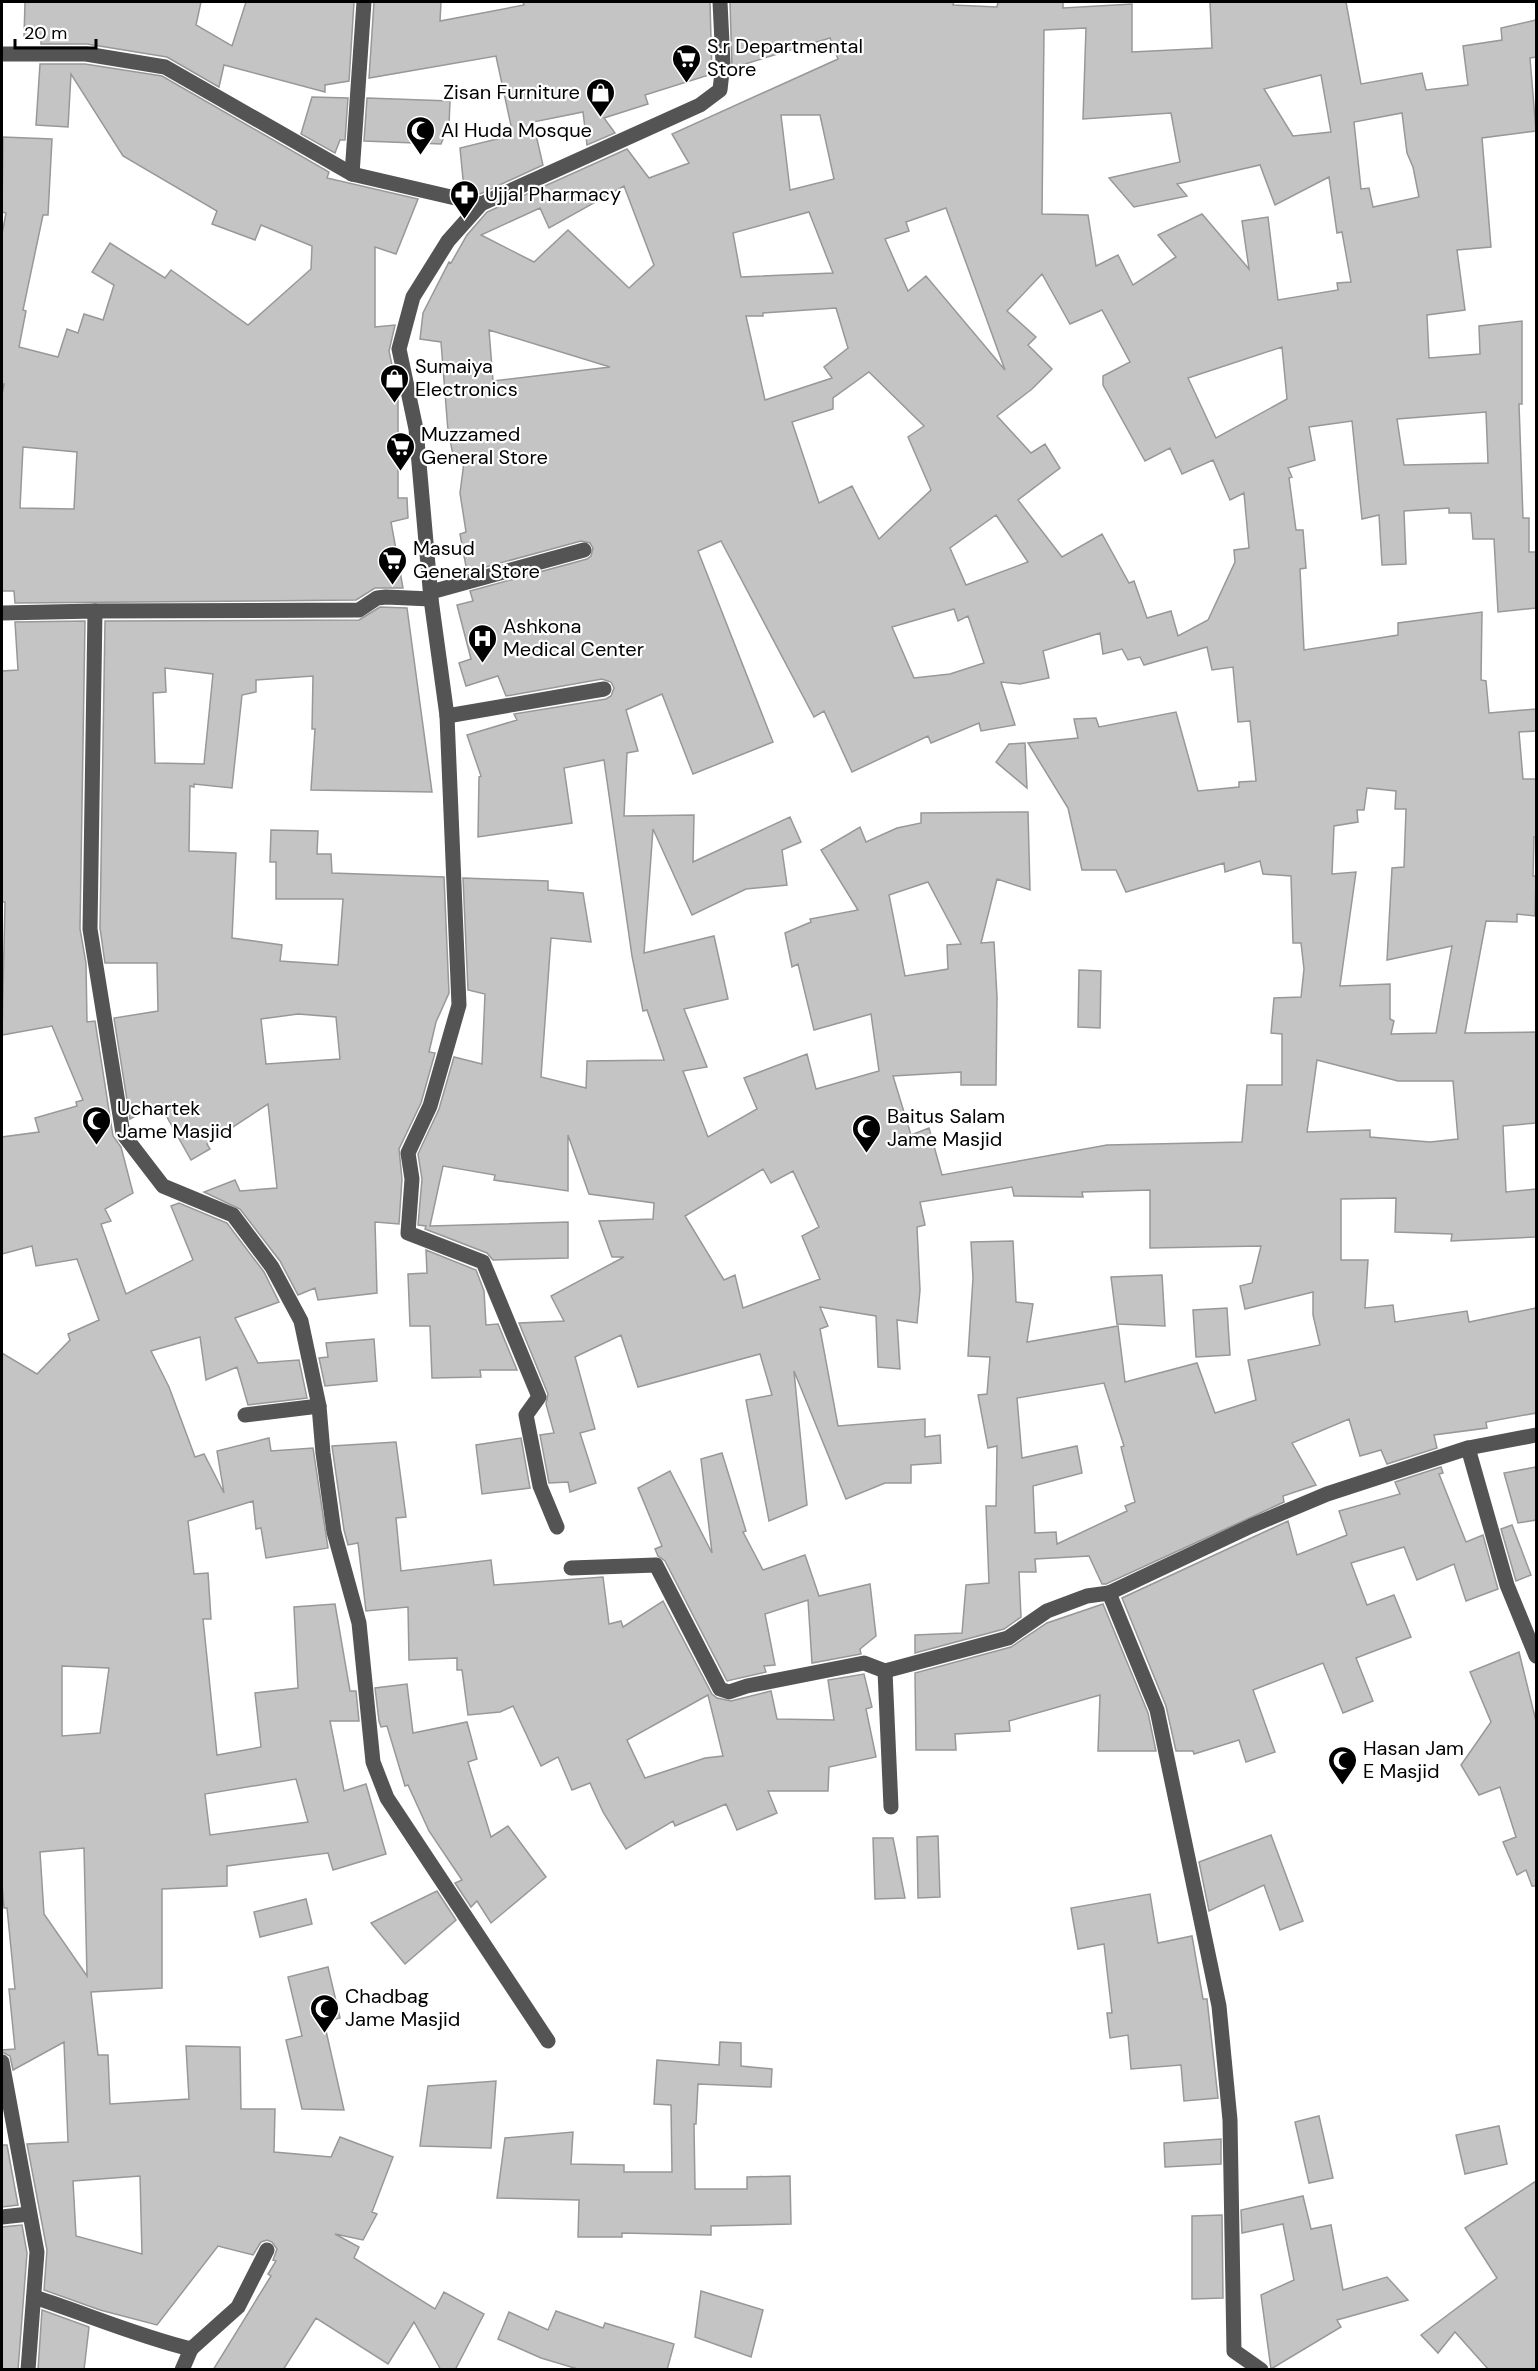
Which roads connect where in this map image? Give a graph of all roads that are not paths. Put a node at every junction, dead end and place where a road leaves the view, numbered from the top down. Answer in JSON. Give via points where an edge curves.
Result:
{"nodes":[{"id":1,"x":364,"y":2,"type":"edge"},
{"id":2,"x":720,"y":2,"type":"edge"},
{"id":3,"x":2,"y":54,"type":"edge"},
{"id":4,"x":352,"y":174,"type":"junction"},
{"id":5,"x":481,"y":204,"type":"junction"},
{"id":6,"x":584,"y":550,"type":"dead end"},
{"id":7,"x":431,"y":595,"type":"junction"},
{"id":8,"x":95,"y":611,"type":"junction"},
{"id":9,"x":2,"y":613,"type":"edge"},
{"id":10,"x":604,"y":689,"type":"dead end"},
{"id":11,"x":447,"y":716,"type":"junction"},
{"id":12,"x":319,"y":1406,"type":"junction"},
{"id":13,"x":246,"y":1415,"type":"dead end"},
{"id":14,"x":1536,"y":1435,"type":"edge"},
{"id":15,"x":1468,"y":1448,"type":"junction"},
{"id":16,"x":557,"y":1527,"type":"dead end"},
{"id":17,"x":571,"y":1568,"type":"dead end"},
{"id":18,"x":1109,"y":1593,"type":"junction"},
{"id":19,"x":1536,"y":1656,"type":"edge"},
{"id":20,"x":885,"y":1671,"type":"junction"},
{"id":21,"x":891,"y":1807,"type":"dead end"},
{"id":22,"x":548,"y":2041,"type":"dead end"},
{"id":23,"x":2,"y":2065,"type":"edge"},
{"id":24,"x":29,"y":2214,"type":"junction"},
{"id":25,"x":2,"y":2217,"type":"edge"},
{"id":26,"x":267,"y":2250,"type":"dead end"},
{"id":27,"x":34,"y":2297,"type":"junction"},
{"id":28,"x":191,"y":2349,"type":"junction"},
{"id":29,"x":28,"y":2370,"type":"edge"},
{"id":30,"x":182,"y":2370,"type":"edge"},
{"id":31,"x":1261,"y":2370,"type":"edge"}],
"edges":[{"from":1,"to":4,"type":"street"},
{"from":2,"to":5,"type":"street","via":[[720,90],[700,105]]},
{"from":3,"to":4,"type":"street","via":[[86,54],[165,67]]},
{"from":4,"to":5,"type":"street"},
{"from":5,"to":7,"type":"street","via":[[448,241],[413,297],[399,349],[417,429]]},
{"from":6,"to":7,"type":"street"},
{"from":7,"to":8,"type":"street","via":[[377,598],[359,610]]},
{"from":7,"to":11,"type":"street"},
{"from":8,"to":9,"type":"street"},
{"from":8,"to":12,"type":"street","via":[[90,929],[123,1134],[163,1186],[233,1215],[272,1267],[301,1321]]},
{"from":10,"to":11,"type":"street"},
{"from":11,"to":16,"type":"street","via":[[459,1005],[430,1106],[408,1153],[412,1179],[408,1233],[483,1263],[539,1397],[526,1415],[540,1486]]},
{"from":12,"to":13,"type":"street"},
{"from":12,"to":22,"type":"street","via":[[334,1532],[359,1623],[373,1762],[387,1798]]},
{"from":14,"to":15,"type":"street"},
{"from":15,"to":18,"type":"street","via":[[1327,1494]]},
{"from":15,"to":19,"type":"street","via":[[1507,1585]]},
{"from":17,"to":20,"type":"street","via":[[656,1565],[720,1689],[729,1692],[864,1663]]},
{"from":18,"to":20,"type":"street","via":[[1087,1596],[1047,1611],[1008,1638]]},
{"from":18,"to":31,"type":"street","via":[[1156,1710],[1193,1877],[1218,2006],[1230,2120],[1234,2350]]},
{"from":20,"to":21,"type":"street"},
{"from":23,"to":24,"type":"street"},
{"from":24,"to":25,"type":"street"},
{"from":24,"to":27,"type":"street","via":[[37,2252]]},
{"from":26,"to":28,"type":"street","via":[[238,2307]]},
{"from":27,"to":28,"type":"street","via":[[146,2338]]},
{"from":27,"to":29,"type":"street"},
{"from":28,"to":30,"type":"street"}]}
